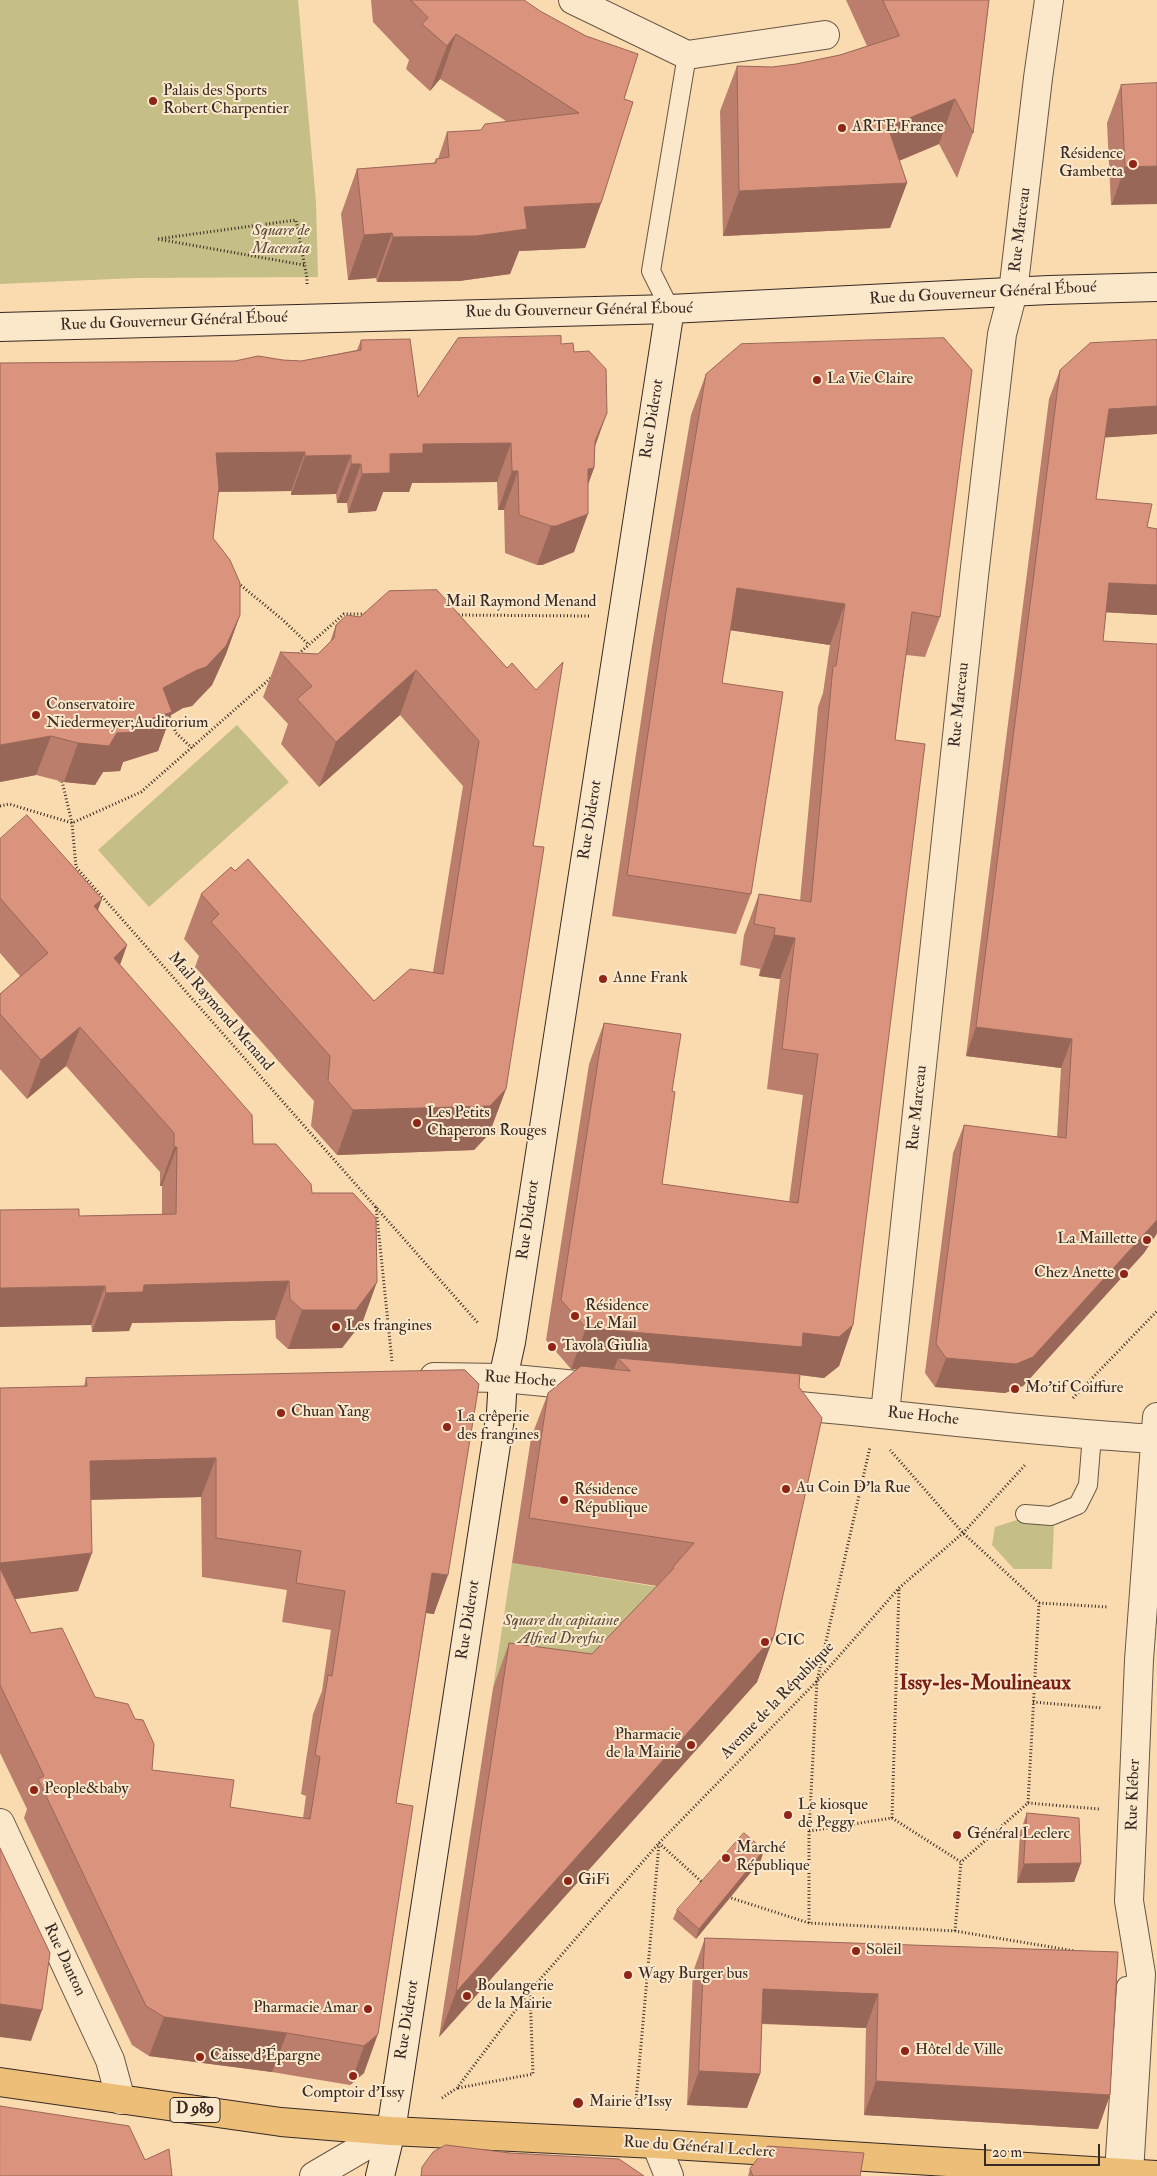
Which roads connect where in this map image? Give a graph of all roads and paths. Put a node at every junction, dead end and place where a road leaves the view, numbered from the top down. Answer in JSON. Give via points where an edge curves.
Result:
{"nodes":[{"id":1,"x":574,"y":0,"type":"edge"},
{"id":2,"x":1049,"y":0,"type":"edge"},
{"id":3,"x":825,"y":35,"type":"dead end"},
{"id":4,"x":687,"y":55,"type":"junction"},
{"id":5,"x":304,"y":265,"type":"junction"},
{"id":6,"x":1157,"y":287,"type":"edge"},
{"id":7,"x":1013,"y":292,"type":"junction"},
{"id":8,"x":670,"y":309,"type":"junction"},
{"id":9,"x":306,"y":318,"type":"junction"},
{"id":10,"x":0,"y":327,"type":"edge"},
{"id":11,"x":232,"y":578,"type":"edge"},
{"id":12,"x":374,"y":614,"type":"edge"},
{"id":13,"x":454,"y":615,"type":"edge"},
{"id":14,"x":622,"y":616,"type":"junction"},
{"id":15,"x":309,"y":645,"type":"junction"},
{"id":16,"x":294,"y":658,"type":"edge"},
{"id":17,"x":280,"y":670,"type":"dead end"},
{"id":18,"x":168,"y":716,"type":"edge"},
{"id":19,"x":192,"y":748,"type":"junction"},
{"id":20,"x":54,"y":776,"type":"edge"},
{"id":21,"x":0,"y":806,"type":"edge"},
{"id":22,"x":72,"y":823,"type":"junction"},
{"id":23,"x":376,"y":1206,"type":"junction"},
{"id":24,"x":1157,"y":1311,"type":"edge"},
{"id":25,"x":484,"y":1330,"type":"dead end"},
{"id":26,"x":399,"y":1370,"type":"joint"},
{"id":27,"x":503,"y":1378,"type":"junction"},
{"id":28,"x":621,"y":1389,"type":"edge"},
{"id":29,"x":757,"y":1402,"type":"edge"},
{"id":30,"x":880,"y":1422,"type":"junction"},
{"id":31,"x":1042,"y":1431,"type":"junction"},
{"id":32,"x":1156,"y":1432,"type":"edge"},
{"id":33,"x":1092,"y":1435,"type":"junction"},
{"id":34,"x":1025,"y":1514,"type":"dead end"},
{"id":35,"x":963,"y":1533,"type":"junction"},
{"id":36,"x":899,"y":1588,"type":"junction"},
{"id":37,"x":1039,"y":1604,"type":"junction"},
{"id":38,"x":1143,"y":1608,"type":"junction"},
{"id":39,"x":817,"y":1681,"type":"junction"},
{"id":40,"x":1033,"y":1702,"type":"junction"},
{"id":41,"x":1138,"y":1711,"type":"junction"},
{"id":42,"x":1028,"y":1803,"type":"junction"},
{"id":43,"x":1133,"y":1812,"type":"junction"},
{"id":44,"x":892,"y":1818,"type":"junction"},
{"id":45,"x":0,"y":1823,"type":"edge"},
{"id":46,"x":809,"y":1831,"type":"junction"},
{"id":47,"x":659,"y":1843,"type":"junction"},
{"id":48,"x":961,"y":1862,"type":"junction"},
{"id":49,"x":706,"y":1886,"type":"edge"},
{"id":50,"x":721,"y":1894,"type":"edge"},
{"id":51,"x":809,"y":1923,"type":"junction"},
{"id":52,"x":955,"y":1931,"type":"junction"},
{"id":53,"x":1147,"y":1944,"type":"edge"},
{"id":54,"x":1079,"y":1951,"type":"edge"},
{"id":55,"x":1126,"y":1986,"type":"dead end"},
{"id":56,"x":530,"y":1991,"type":"junction"},
{"id":57,"x":0,"y":2082,"type":"edge"},
{"id":58,"x":457,"y":2088,"type":"junction"},
{"id":59,"x":441,"y":2099,"type":"dead end"},
{"id":60,"x":121,"y":2100,"type":"junction"},
{"id":61,"x":391,"y":2131,"type":"junction"},
{"id":62,"x":656,"y":2144,"type":"junction"},
{"id":63,"x":1122,"y":2172,"type":"junction"},
{"id":64,"x":1157,"y":2175,"type":"edge"},
{"id":65,"x":314,"y":2176,"type":"edge"},
{"id":66,"x":380,"y":2176,"type":"edge"},
{"id":67,"x":669,"y":2176,"type":"edge"}],
"edges":[{"from":1,"to":4,"type":"street"},
{"from":2,"to":7,"type":"street","name":"Rue Marceau"},
{"from":3,"to":4,"type":"street"},
{"from":4,"to":8,"type":"lane","via":[[651,271]]},
{"from":5,"to":5,"type":"path","via":[[296,220],[157,239],[294,263]]},
{"from":5,"to":9,"type":"path","via":[[307,278]]},
{"from":6,"to":7,"type":"street","name":"Rue du Gouverneur Général Éboué"},
{"from":7,"to":8,"type":"street","name":"Rue du Gouverneur Général Éboué"},
{"from":7,"to":30,"type":"street","name":"Rue Marceau","via":[[1002,334]]},
{"from":8,"to":9,"type":"street","name":"Rue du Gouverneur Général Éboué"},
{"from":8,"to":14,"type":"street","name":"Rue Diderot"},
{"from":9,"to":10,"type":"street","name":"Rue du Gouverneur Général Éboué"},
{"from":11,"to":15,"type":"path"},
{"from":12,"to":15,"type":"path","via":[[344,614]]},
{"from":13,"to":14,"type":"path","name":"Mail Raymond Menand"},
{"from":14,"to":27,"type":"street","name":"Rue Diderot"},
{"from":15,"to":16,"type":"path"},
{"from":17,"to":19,"type":"path"},
{"from":18,"to":19,"type":"path","via":[[176,733]]},
{"from":19,"to":22,"type":"path","via":[[141,792]]},
{"from":20,"to":22,"type":"path","name":"Mail Raymond Menand","via":[[62,781]]},
{"from":21,"to":22,"type":"path","via":[[9,804]]},
{"from":22,"to":23,"type":"path","name":"Mail Raymond Menand","via":[[76,867]]},
{"from":23,"to":25,"type":"path","name":"Mail Raymond Menand"},
{"from":23,"to":26,"type":"path"},
{"from":24,"to":31,"type":"path"},
{"from":26,"to":27,"type":"street","name":"Rue Hoche"},
{"from":27,"to":28,"type":"street","name":"Rue Hoche"},
{"from":27,"to":61,"type":"street","name":"Rue Diderot","via":[[501,1412]]},
{"from":29,"to":30,"type":"street","name":"Rue Hoche"},
{"from":30,"to":31,"type":"street","name":"Rue Hoche"},
{"from":30,"to":35,"type":"path"},
{"from":30,"to":39,"type":"path"},
{"from":31,"to":33,"type":"street","name":"Rue Hoche"},
{"from":31,"to":35,"type":"path","name":"Avenue de la République","via":[[1039,1449]]},
{"from":32,"to":33,"type":"street","name":"Rue Hoche"},
{"from":32,"to":38,"type":"street","name":"Rue Kléber"},
{"from":33,"to":34,"type":"lane","via":[[1088,1485],[1078,1505],[1051,1516]]},
{"from":35,"to":36,"type":"path","name":"Avenue de la République"},
{"from":35,"to":37,"type":"path"},
{"from":36,"to":39,"type":"path","name":"Avenue de la République"},
{"from":36,"to":44,"type":"path"},
{"from":37,"to":38,"type":"path"},
{"from":37,"to":40,"type":"path"},
{"from":38,"to":41,"type":"street","name":"Rue Kléber"},
{"from":39,"to":46,"type":"path"},
{"from":39,"to":47,"type":"path","name":"Avenue de la République"},
{"from":40,"to":41,"type":"path"},
{"from":40,"to":42,"type":"path"},
{"from":41,"to":43,"type":"street","name":"Rue Kléber"},
{"from":42,"to":43,"type":"path"},
{"from":42,"to":48,"type":"path"},
{"from":43,"to":53,"type":"street","name":"Rue Kléber","via":[[1130,1900]]},
{"from":44,"to":46,"type":"path"},
{"from":44,"to":48,"type":"path"},
{"from":45,"to":60,"type":"street","name":"Rue Danton","via":[[110,2060]]},
{"from":46,"to":51,"type":"path"},
{"from":47,"to":49,"type":"path"},
{"from":47,"to":56,"type":"path","name":"Avenue de la République"},
{"from":47,"to":62,"type":"path","via":[[636,2100]]},
{"from":48,"to":52,"type":"path"},
{"from":50,"to":51,"type":"path"},
{"from":51,"to":52,"type":"path"},
{"from":52,"to":54,"type":"path"},
{"from":53,"to":63,"type":"street","name":"Rue Kléber","via":[[1140,1974]]},
{"from":55,"to":63,"type":"lane"},
{"from":56,"to":58,"type":"path","name":"Avenue de la République"},
{"from":56,"to":58,"type":"path","name":"Avenue de la République","via":[[533,2074]]},
{"from":57,"to":60,"type":"main road","number":"D 989"},
{"from":58,"to":59,"type":"path","name":"Avenue de la République"},
{"from":60,"to":61,"type":"main road","number":"D 989","via":[[281,2122]]},
{"from":61,"to":62,"type":"main road","name":"Rue du Général Leclerc","number":"D 989"},
{"from":61,"to":65,"type":"street"},
{"from":61,"to":66,"type":"street","name":"Rue Diderot"},
{"from":62,"to":63,"type":"main road","name":"Rue du Général Leclerc","number":"D 989"},
{"from":62,"to":67,"type":"street"},
{"from":63,"to":64,"type":"main road","name":"Rue du Général Leclerc","number":"D 989"}]}
